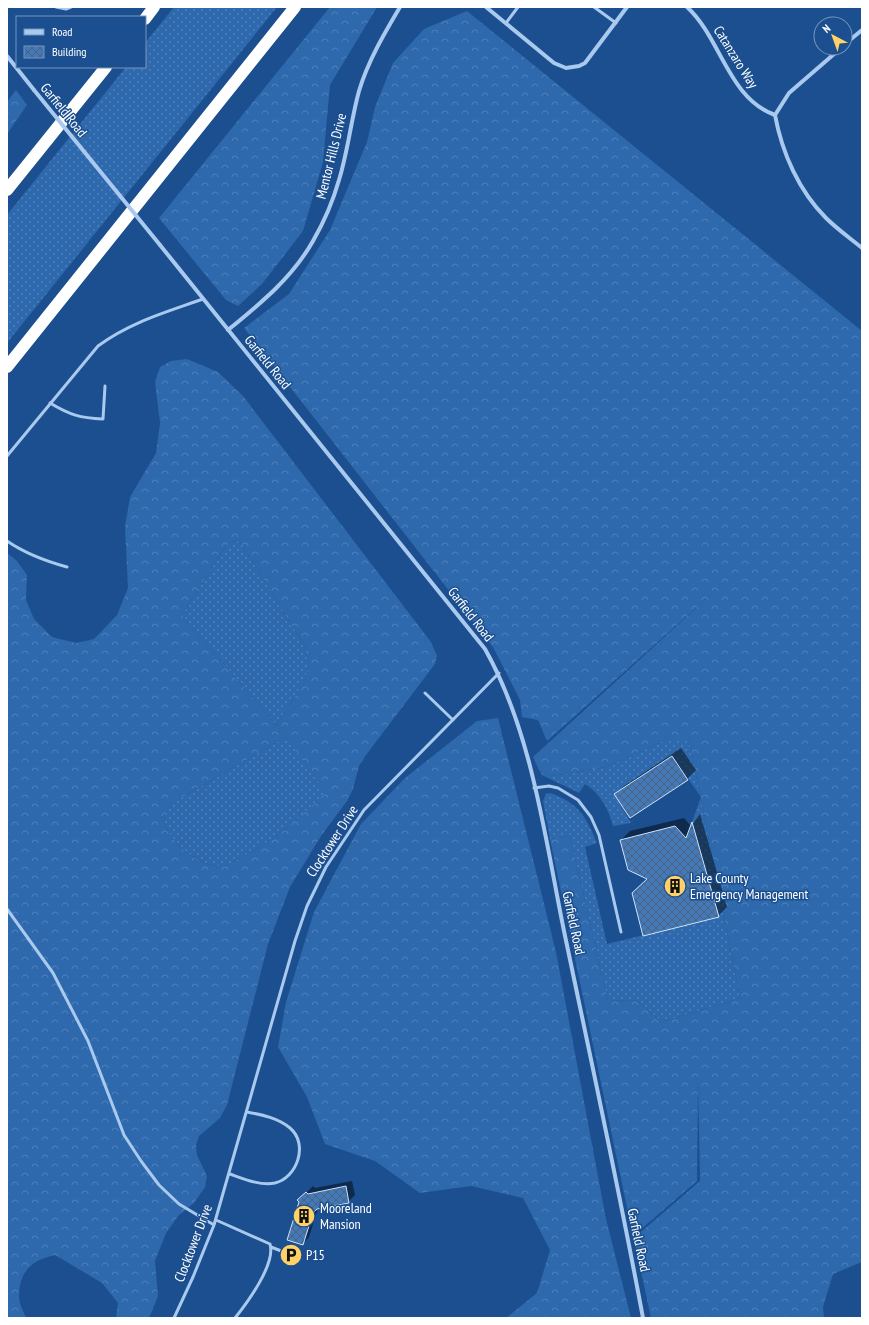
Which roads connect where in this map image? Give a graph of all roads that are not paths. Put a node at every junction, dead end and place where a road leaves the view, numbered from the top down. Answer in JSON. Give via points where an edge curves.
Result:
{"nodes":[{"id":1,"x":56,"y":7,"type":"edge"},
{"id":2,"x":71,"y":7,"type":"edge"},
{"id":3,"x":154,"y":7,"type":"edge"},
{"id":4,"x":295,"y":7,"type":"edge"},
{"id":5,"x":400,"y":7,"type":"edge"},
{"id":6,"x":486,"y":7,"type":"edge"},
{"id":7,"x":518,"y":7,"type":"edge"},
{"id":8,"x":594,"y":7,"type":"edge"},
{"id":9,"x":627,"y":7,"type":"edge"},
{"id":10,"x":687,"y":7,"type":"edge"},
{"id":11,"x":146,"y":18,"type":"edge"},
{"id":12,"x":616,"y":22,"type":"junction"},
{"id":13,"x":506,"y":23,"type":"junction"},
{"id":14,"x":862,"y":30,"type":"edge"},
{"id":15,"x":853,"y":37,"type":"edge"},
{"id":16,"x":7,"y":56,"type":"edge"},
{"id":17,"x":832,"y":56,"type":"edge"},
{"id":18,"x":16,"y":67,"type":"edge"},
{"id":19,"x":17,"y":68,"type":"edge"},
{"id":20,"x":105,"y":68,"type":"edge"},
{"id":21,"x":775,"y":115,"type":"junction"},
{"id":22,"x":7,"y":190,"type":"edge"},
{"id":23,"x":862,"y":248,"type":"edge"},
{"id":24,"x":203,"y":299,"type":"junction"},
{"id":25,"x":228,"y":330,"type":"junction"},
{"id":26,"x":7,"y":367,"type":"edge"},
{"id":27,"x":105,"y":386,"type":"dead end"},
{"id":28,"x":50,"y":403,"type":"junction"},
{"id":29,"x":7,"y":456,"type":"edge"},
{"id":30,"x":7,"y":541,"type":"edge"},
{"id":31,"x":67,"y":567,"type":"dead end"},
{"id":32,"x":499,"y":673,"type":"junction"},
{"id":33,"x":425,"y":694,"type":"dead end"},
{"id":34,"x":453,"y":720,"type":"junction"},
{"id":35,"x":534,"y":788,"type":"junction"},
{"id":36,"x":7,"y":909,"type":"edge"},
{"id":37,"x":621,"y":932,"type":"dead end"},
{"id":38,"x":247,"y":1112,"type":"junction"},
{"id":39,"x":230,"y":1174,"type":"junction"},
{"id":40,"x":216,"y":1220,"type":"junction"},
{"id":41,"x":214,"y":1225,"type":"junction"},
{"id":42,"x":271,"y":1247,"type":"junction"},
{"id":43,"x":299,"y":1258,"type":"dead end"},
{"id":44,"x":174,"y":1318,"type":"edge"},
{"id":45,"x":234,"y":1318,"type":"edge"},
{"id":46,"x":643,"y":1318,"type":"edge"}],
"edges":[{"from":1,"to":2,"type":"lane"},
{"from":3,"to":11,"type":"highway"},
{"from":4,"to":26,"type":"highway"},
{"from":5,"to":25,"type":"street","name":"Mentor Hills Drive","via":[[365,74],[355,105],[339,181],[313,242],[281,285]]},
{"from":6,"to":13,"type":"street"},
{"from":7,"to":13,"type":"lane"},
{"from":8,"to":12,"type":"lane"},
{"from":9,"to":12,"type":"street"},
{"from":10,"to":21,"type":"street","name":"Catanzaro Way","via":[[711,37],[745,95],[762,109]]},
{"from":12,"to":13,"type":"street","via":[[585,63],[566,68],[554,63]]},
{"from":14,"to":15,"type":"street"},
{"from":16,"to":18,"type":"street","name":"Garfield Road","bridge":true},
{"from":17,"to":21,"type":"street","via":[[789,93]]},
{"from":19,"to":24,"type":"street","name":"Garfield Road","bridge":true},
{"from":20,"to":22,"type":"highway"},
{"from":21,"to":23,"type":"street","via":[[785,154],[812,202],[833,225]]},
{"from":24,"to":25,"type":"street","name":"Garfield Road"},
{"from":24,"to":28,"type":"lane","via":[[135,323],[112,335],[90,354]]},
{"from":25,"to":32,"type":"street","name":"Garfield Road","via":[[485,649]]},
{"from":27,"to":28,"type":"lane","via":[[103,419],[80,418]]},
{"from":28,"to":29,"type":"lane"},
{"from":30,"to":31,"type":"lane","via":[[40,560]]},
{"from":32,"to":34,"type":"lane","name":"Clocktower Drive"},
{"from":32,"to":35,"type":"street","name":"Garfield Road"},
{"from":33,"to":34,"type":"lane"},
{"from":34,"to":38,"type":"lane","name":"Clocktower Drive","via":[[364,810],[326,867],[307,906],[295,940]]},
{"from":35,"to":37,"type":"lane","via":[[549,786],[562,791],[578,800],[591,817],[600,835]]},
{"from":35,"to":46,"type":"street","name":"Garfield Road"},
{"from":36,"to":41,"type":"lane","via":[[53,973],[88,1041],[124,1135],[141,1161],[179,1204]]},
{"from":38,"to":39,"type":"lane","name":"Clocktower Drive"},
{"from":38,"to":39,"type":"lane","via":[[278,1120],[291,1129],[300,1148],[299,1156],[294,1168],[286,1177],[275,1183],[259,1184]]},
{"from":39,"to":40,"type":"lane","name":"Clocktower Drive"},
{"from":40,"to":41,"type":"lane","name":"Clocktower Drive"},
{"from":40,"to":42,"type":"lane","via":[[270,1244]]},
{"from":41,"to":44,"type":"lane","name":"Clocktower Drive"},
{"from":42,"to":43,"type":"lane"},
{"from":42,"to":45,"type":"lane","via":[[270,1261],[247,1302]]}]}
